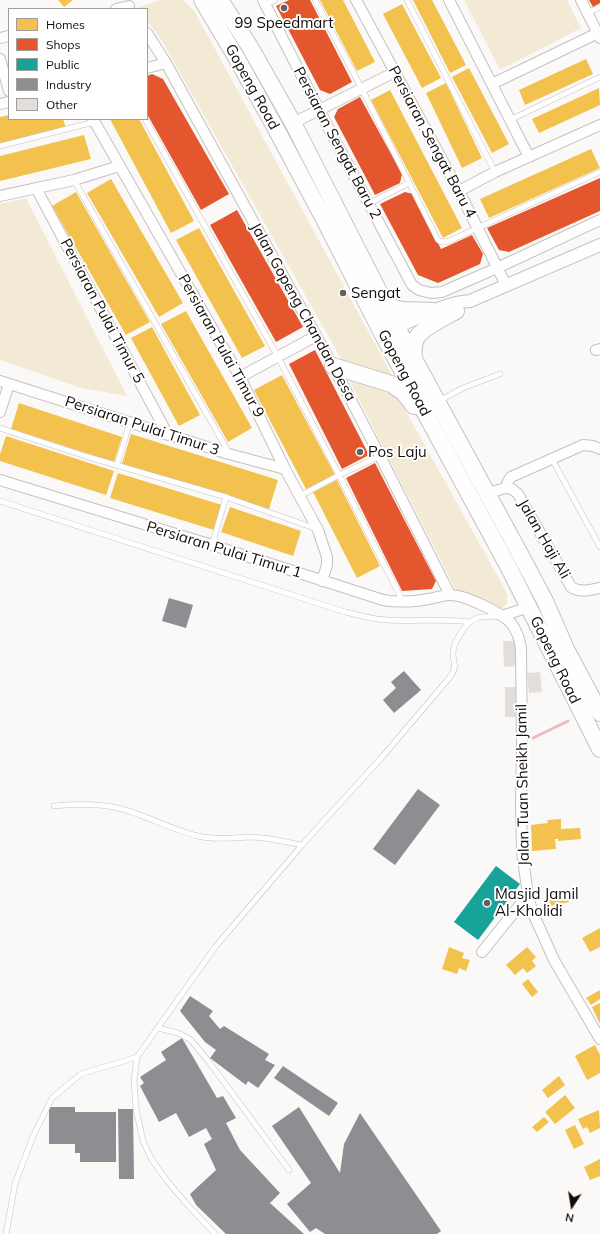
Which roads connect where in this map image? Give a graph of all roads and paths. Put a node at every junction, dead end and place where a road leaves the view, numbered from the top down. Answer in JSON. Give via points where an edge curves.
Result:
{"nodes":[{"id":1,"x":202,"y":0,"type":"edge"},
{"id":2,"x":220,"y":0,"type":"edge"},
{"id":3,"x":275,"y":0,"type":"edge"},
{"id":4,"x":314,"y":0,"type":"edge"},
{"id":5,"x":407,"y":0,"type":"edge"},
{"id":6,"x":449,"y":0,"type":"edge"},
{"id":7,"x":581,"y":0,"type":"edge"},
{"id":8,"x":361,"y":1,"type":"edge"},
{"id":9,"x":264,"y":2,"type":"edge"},
{"id":10,"x":129,"y":5,"type":"edge"},
{"id":11,"x":600,"y":7,"type":"edge"},
{"id":12,"x":119,"y":8,"type":"edge"},
{"id":13,"x":588,"y":13,"type":"junction"},
{"id":14,"x":148,"y":35,"type":"edge"},
{"id":15,"x":599,"y":36,"type":"edge"},
{"id":16,"x":0,"y":59,"type":"edge"},
{"id":17,"x":166,"y":63,"type":"junction"},
{"id":18,"x":148,"y":68,"type":"edge"},
{"id":19,"x":395,"y":72,"type":"junction"},
{"id":20,"x":600,"y":77,"type":"edge"},
{"id":21,"x":492,"y":84,"type":"junction"},
{"id":22,"x":8,"y":88,"type":"edge"},
{"id":23,"x":362,"y":89,"type":"junction"},
{"id":24,"x":318,"y":110,"type":"junction"},
{"id":25,"x":94,"y":120,"type":"edge"},
{"id":26,"x":146,"y":120,"type":"edge"},
{"id":27,"x":510,"y":120,"type":"junction"},
{"id":28,"x":292,"y":123,"type":"junction"},
{"id":29,"x":600,"y":126,"type":"edge"},
{"id":30,"x":0,"y":146,"type":"edge"},
{"id":31,"x":529,"y":157,"type":"junction"},
{"id":32,"x":119,"y":166,"type":"junction"},
{"id":33,"x":495,"y":172,"type":"junction"},
{"id":34,"x":600,"y":172,"type":"edge"},
{"id":35,"x":74,"y":180,"type":"junction"},
{"id":36,"x":409,"y":183,"type":"junction"},
{"id":37,"x":36,"y":188,"type":"junction"},
{"id":38,"x":459,"y":191,"type":"junction"},
{"id":39,"x":0,"y":196,"type":"edge"},
{"id":40,"x":368,"y":204,"type":"junction"},
{"id":41,"x":324,"y":219,"type":"junction"},
{"id":42,"x":600,"y":220,"type":"edge"},
{"id":43,"x":478,"y":228,"type":"junction"},
{"id":44,"x":600,"y":245,"type":"edge"},
{"id":45,"x":498,"y":268,"type":"junction"},
{"id":46,"x":506,"y":285,"type":"junction"},
{"id":47,"x":470,"y":301,"type":"junction"},
{"id":48,"x":386,"y":306,"type":"junction"},
{"id":49,"x":433,"y":311,"type":"junction"},
{"id":50,"x":456,"y":311,"type":"junction"},
{"id":51,"x":397,"y":332,"type":"junction"},
{"id":52,"x":316,"y":336,"type":"junction"},
{"id":53,"x":278,"y":357,"type":"junction"},
{"id":54,"x":414,"y":359,"type":"junction"},
{"id":55,"x":333,"y":366,"type":"junction"},
{"id":56,"x":500,"y":374,"type":"dead end"},
{"id":57,"x":240,"y":377,"type":"junction"},
{"id":58,"x":4,"y":382,"type":"edge"},
{"id":59,"x":437,"y":402,"type":"junction"},
{"id":60,"x":0,"y":412,"type":"edge"},
{"id":61,"x":130,"y":422,"type":"junction"},
{"id":62,"x":0,"y":428,"type":"edge"},
{"id":63,"x":434,"y":430,"type":"junction"},
{"id":64,"x":168,"y":434,"type":"junction"},
{"id":65,"x":600,"y":449,"type":"edge"},
{"id":66,"x":229,"y":454,"type":"junction"},
{"id":67,"x":380,"y":456,"type":"junction"},
{"id":68,"x":552,"y":459,"type":"junction"},
{"id":69,"x":117,"y":465,"type":"junction"},
{"id":70,"x":285,"y":469,"type":"junction"},
{"id":71,"x":339,"y":475,"type":"junction"},
{"id":72,"x":0,"y":480,"type":"edge"},
{"id":73,"x":506,"y":488,"type":"junction"},
{"id":74,"x":487,"y":493,"type":"junction"},
{"id":75,"x":300,"y":496,"type":"junction"},
{"id":76,"x":226,"y":497,"type":"junction"},
{"id":77,"x":0,"y":501,"type":"edge"},
{"id":78,"x":318,"y":530,"type":"junction"},
{"id":79,"x":212,"y":545,"type":"junction"},
{"id":80,"x":600,"y":548,"type":"edge"},
{"id":81,"x":519,"y":552,"type":"junction"},
{"id":82,"x":322,"y":580,"type":"junction"},
{"id":83,"x":600,"y":588,"type":"edge"},
{"id":84,"x":450,"y":595,"type":"junction"},
{"id":85,"x":403,"y":603,"type":"junction"},
{"id":86,"x":529,"y":607,"type":"junction"},
{"id":87,"x":502,"y":616,"type":"junction"},
{"id":88,"x":470,"y":622,"type":"junction"},
{"id":89,"x":566,"y":649,"type":"junction"},
{"id":90,"x":600,"y":713,"type":"edge"},
{"id":91,"x":600,"y":749,"type":"edge"},
{"id":92,"x":54,"y":806,"type":"dead end"},
{"id":93,"x":302,"y":845,"type":"junction"},
{"id":94,"x":528,"y":895,"type":"junction"},
{"id":95,"x":482,"y":952,"type":"dead end"},
{"id":96,"x":158,"y":1028,"type":"junction"},
{"id":97,"x":600,"y":1039,"type":"edge"},
{"id":98,"x":137,"y":1057,"type":"junction"},
{"id":99,"x":288,"y":1170,"type":"dead end"},
{"id":100,"x":6,"y":1234,"type":"edge"},
{"id":101,"x":215,"y":1234,"type":"edge"}],
"edges":[{"from":1,"to":41,"type":"highway","name":"Gopeng Road"},
{"from":2,"to":28,"type":"highway","name":"Gopeng Road","via":[[250,47]]},
{"from":3,"to":9,"type":"lane"},
{"from":4,"to":23,"type":"lane"},
{"from":5,"to":33,"type":"lane"},
{"from":6,"to":21,"type":"street"},
{"from":7,"to":13,"type":"street"},
{"from":8,"to":19,"type":"street","name":"Persiaran Sengat Baru 4"},
{"from":9,"to":24,"type":"street","name":"Persiaran Sengat Baru 2"},
{"from":10,"to":12,"type":"street"},
{"from":11,"to":13,"type":"lane"},
{"from":13,"to":15,"type":"street"},
{"from":14,"to":17,"type":"street","name":"Jalan Gopeng Chandan Desa"},
{"from":15,"to":21,"type":"street"},
{"from":16,"to":22,"type":"street"},
{"from":17,"to":18,"type":"street"},
{"from":17,"to":52,"type":"street","name":"Jalan Gopeng Chandan Desa"},
{"from":19,"to":23,"type":"street"},
{"from":19,"to":38,"type":"street","name":"Persiaran Sengat Baru 4"},
{"from":20,"to":27,"type":"lane"},
{"from":21,"to":27,"type":"street"},
{"from":23,"to":24,"type":"street"},
{"from":23,"to":36,"type":"lane"},
{"from":24,"to":28,"type":"street"},
{"from":24,"to":40,"type":"street","name":"Persiaran Sengat Baru 2"},
{"from":25,"to":30,"type":"lane"},
{"from":25,"to":32,"type":"street","name":"Persiaran Pulai Timur 9"},
{"from":26,"to":53,"type":"lane"},
{"from":27,"to":31,"type":"street"},
{"from":28,"to":48,"type":"highway","name":"Gopeng Road"},
{"from":29,"to":31,"type":"street"},
{"from":31,"to":33,"type":"street"},
{"from":32,"to":35,"type":"street"},
{"from":32,"to":57,"type":"street","name":"Persiaran Pulai Timur 9"},
{"from":33,"to":38,"type":"street"},
{"from":34,"to":43,"type":"lane"},
{"from":35,"to":37,"type":"street"},
{"from":35,"to":66,"type":"lane"},
{"from":36,"to":40,"type":"lane"},
{"from":36,"to":43,"type":"lane","via":[[441,242]]},
{"from":37,"to":39,"type":"street"},
{"from":37,"to":64,"type":"street","name":"Persiaran Pulai Timur 5"},
{"from":38,"to":43,"type":"street","name":"Persiaran Sengat Baru 4"},
{"from":40,"to":45,"type":"street","name":"Persiaran Sengat Baru 2","via":[[412,285],[419,290],[442,292]]},
{"from":41,"to":51,"type":"highway","via":[[343,246],[383,320]]},
{"from":41,"to":63,"type":"highway","name":"Gopeng Road"},
{"from":42,"to":45,"type":"street"},
{"from":43,"to":45,"type":"street","name":"Persiaran Sengat Baru 4"},
{"from":44,"to":46,"type":"street"},
{"from":45,"to":46,"type":"street","name":"Persiaran Sengat Baru 4"},
{"from":46,"to":47,"type":"street"},
{"from":47,"to":49,"type":"street","via":[[462,301]]},
{"from":47,"to":50,"type":"street","via":[[464,308]]},
{"from":48,"to":49,"type":"highway","via":[[402,310]]},
{"from":48,"to":51,"type":"highway","name":"Gopeng Road"},
{"from":49,"to":51,"type":"street"},
{"from":50,"to":51,"type":"street"},
{"from":50,"to":54,"type":"highway","via":[[425,329],[413,348]]},
{"from":51,"to":54,"type":"highway","name":"Gopeng Road"},
{"from":51,"to":63,"type":"highway","via":[[398,349],[426,402]]},
{"from":52,"to":53,"type":"street"},
{"from":52,"to":55,"type":"street","name":"Jalan Gopeng Chandan Desa"},
{"from":53,"to":57,"type":"street"},
{"from":53,"to":71,"type":"lane"},
{"from":54,"to":59,"type":"highway","name":"Gopeng Road"},
{"from":55,"to":63,"type":"highway","via":[[381,380],[398,388]]},
{"from":55,"to":67,"type":"street","name":"Jalan Gopeng Chandan Desa"},
{"from":56,"to":59,"type":"lane","via":[[463,388]]},
{"from":57,"to":70,"type":"street","name":"Persiaran Pulai Timur 9"},
{"from":58,"to":60,"type":"street"},
{"from":58,"to":61,"type":"street","name":"Persiaran Pulai Timur 3"},
{"from":59,"to":74,"type":"highway","name":"Gopeng Road"},
{"from":61,"to":64,"type":"street","name":"Persiaran Pulai Timur 3"},
{"from":61,"to":69,"type":"lane"},
{"from":62,"to":69,"type":"lane"},
{"from":63,"to":86,"type":"highway","name":"Gopeng Road"},
{"from":64,"to":66,"type":"street","name":"Persiaran Pulai Timur 3"},
{"from":65,"to":68,"type":"street","via":[[583,445]]},
{"from":66,"to":70,"type":"street","name":"Persiaran Pulai Timur 3"},
{"from":67,"to":71,"type":"lane"},
{"from":67,"to":84,"type":"street","name":"Jalan Gopeng Chandan Desa"},
{"from":68,"to":73,"type":"street","via":[[511,477]]},
{"from":68,"to":80,"type":"lane"},
{"from":69,"to":76,"type":"lane"},
{"from":70,"to":75,"type":"street","name":"Persiaran Pulai Timur 9"},
{"from":71,"to":75,"type":"lane"},
{"from":71,"to":85,"type":"lane"},
{"from":72,"to":79,"type":"street","name":"Persiaran Pulai Timur 1"},
{"from":73,"to":74,"type":"street","name":"Jalan Haji Ali"},
{"from":73,"to":83,"type":"street","name":"Jalan Haji Ali","via":[[518,494],[571,587],[582,591]]},
{"from":74,"to":81,"type":"highway","name":"Gopeng Road"},
{"from":75,"to":78,"type":"street","name":"Persiaran Pulai Timur 9"},
{"from":76,"to":78,"type":"lane"},
{"from":76,"to":79,"type":"lane"},
{"from":77,"to":88,"type":"lane","via":[[345,612],[386,620],[453,619]]},
{"from":78,"to":82,"type":"street","name":"Persiaran Pulai Timur 9","via":[[327,557]]},
{"from":79,"to":82,"type":"street","name":"Persiaran Pulai Timur 1"},
{"from":81,"to":86,"type":"highway","via":[[520,562],[533,592]]},
{"from":81,"to":89,"type":"highway","name":"Gopeng Road"},
{"from":82,"to":85,"type":"street","name":"Persiaran Pulai Timur 1","via":[[383,600]]},
{"from":84,"to":85,"type":"street","name":"Persiaran Pulai Timur 1"},
{"from":84,"to":87,"type":"street","name":"Jalan Tuan Sheikh Jamil","via":[[468,599]]},
{"from":86,"to":87,"type":"street"},
{"from":86,"to":89,"type":"highway","via":[[538,612],[560,645]]},
{"from":86,"to":91,"type":"highway","name":"Gopeng Road"},
{"from":87,"to":88,"type":"lane","via":[[477,618]]},
{"from":87,"to":94,"type":"street","name":"Jalan Tuan Sheikh Jamil","via":[[516,631],[522,648],[522,852]]},
{"from":88,"to":93,"type":"lane","via":[[455,644],[454,671],[450,677]]},
{"from":89,"to":90,"type":"highway","name":"Gopeng Road"},
{"from":92,"to":93,"type":"lane","via":[[96,804],[118,808],[204,837],[256,837]]},
{"from":93,"to":96,"type":"lane","via":[[216,946]]},
{"from":94,"to":95,"type":"street"},
{"from":94,"to":97,"type":"street","name":"Jalan Tuan Sheikh Jamil","via":[[532,911],[554,960]]},
{"from":96,"to":98,"type":"lane"},
{"from":96,"to":99,"type":"lane","via":[[178,1033],[191,1040]]},
{"from":98,"to":100,"type":"lane","via":[[81,1074],[52,1098],[33,1136],[15,1184]]},
{"from":98,"to":101,"type":"lane","via":[[134,1080],[136,1109],[143,1141],[152,1160],[168,1182]]}]}
